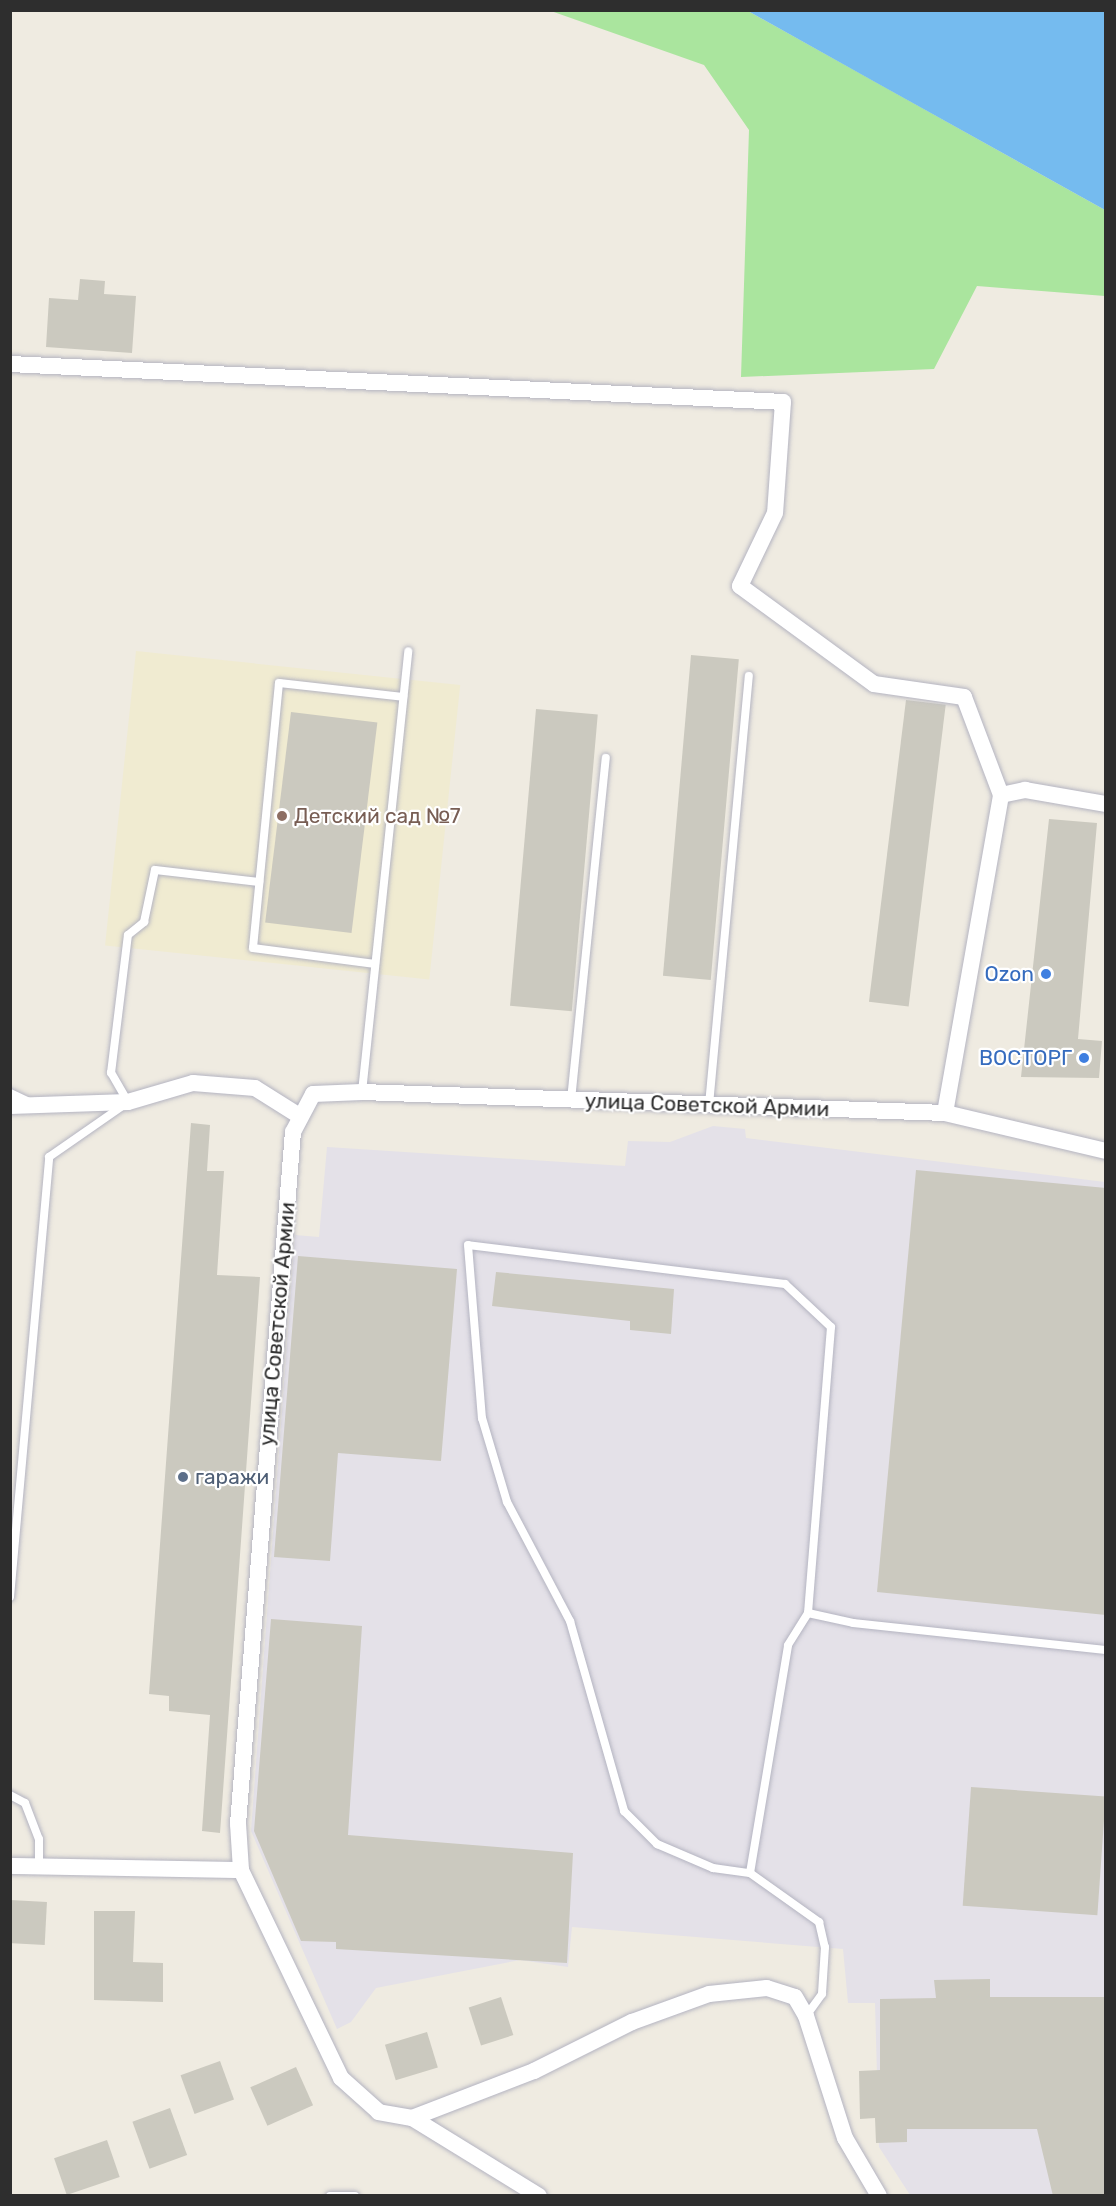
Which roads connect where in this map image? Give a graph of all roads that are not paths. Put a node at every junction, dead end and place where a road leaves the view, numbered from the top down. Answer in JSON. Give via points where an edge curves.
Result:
{"nodes":[{"id":1,"x":10,"y":364,"type":"edge"},
{"id":2,"x":408,"y":651,"type":"dead end"},
{"id":3,"x":749,"y":676,"type":"dead end"},
{"id":4,"x":403,"y":697,"type":"junction"},
{"id":5,"x":606,"y":758,"type":"dead end"},
{"id":6,"x":1001,"y":795,"type":"junction"},
{"id":7,"x":1106,"y":804,"type":"edge"},
{"id":8,"x":260,"y":882,"type":"junction"},
{"id":9,"x":375,"y":964,"type":"junction"},
{"id":10,"x":362,"y":1092,"type":"junction"},
{"id":11,"x":10,"y":1093,"type":"edge"},
{"id":12,"x":571,"y":1100,"type":"junction"},
{"id":13,"x":128,"y":1102,"type":"junction"},
{"id":14,"x":709,"y":1105,"type":"junction"},
{"id":15,"x":10,"y":1106,"type":"edge"},
{"id":16,"x":42,"y":1108,"type":"junction"},
{"id":17,"x":945,"y":1113,"type":"junction"},
{"id":18,"x":301,"y":1117,"type":"junction"},
{"id":19,"x":1106,"y":1151,"type":"edge"},
{"id":20,"x":10,"y":1597,"type":"edge"},
{"id":21,"x":808,"y":1613,"type":"junction"},
{"id":22,"x":1106,"y":1650,"type":"edge"},
{"id":23,"x":10,"y":1795,"type":"edge"},
{"id":24,"x":10,"y":1866,"type":"edge"},
{"id":25,"x":39,"y":1866,"type":"junction"},
{"id":26,"x":241,"y":1870,"type":"junction"},
{"id":27,"x":750,"y":1873,"type":"junction"},
{"id":28,"x":806,"y":2016,"type":"junction"},
{"id":29,"x":412,"y":2118,"type":"junction"},
{"id":30,"x":330,"y":2196,"type":"edge"},
{"id":31,"x":355,"y":2196,"type":"edge"},
{"id":32,"x":539,"y":2196,"type":"edge"},
{"id":33,"x":879,"y":2196,"type":"edge"}],
"edges":[{"from":1,"to":6,"type":"street","via":[[783,402],[775,513],[740,586],[874,684],[964,697]]},
{"from":2,"to":4,"type":"lane"},
{"from":3,"to":14,"type":"lane"},
{"from":4,"to":8,"type":"lane","via":[[279,683]]},
{"from":4,"to":9,"type":"lane"},
{"from":5,"to":12,"type":"lane"},
{"from":6,"to":7,"type":"street","via":[[1025,790]]},
{"from":6,"to":17,"type":"street"},
{"from":8,"to":9,"type":"lane","via":[[253,948]]},
{"from":8,"to":13,"type":"lane","via":[[155,870],[144,922],[128,935],[111,1073]]},
{"from":9,"to":10,"type":"lane"},
{"from":10,"to":12,"type":"street","name":"улица Советской Армии"},
{"from":10,"to":18,"type":"street","name":"улица Советской Армии","via":[[313,1094]]},
{"from":11,"to":16,"type":"lane"},
{"from":12,"to":14,"type":"street","name":"улица Советской Армии"},
{"from":13,"to":16,"type":"street"},
{"from":13,"to":18,"type":"street","via":[[193,1083],[255,1088]]},
{"from":13,"to":20,"type":"lane","via":[[49,1157]]},
{"from":14,"to":17,"type":"street","name":"улица Советской Армии"},
{"from":15,"to":16,"type":"street"},
{"from":17,"to":19,"type":"street","name":"улица Советской Армии"},
{"from":18,"to":26,"type":"street","name":"улица Советской Армии","via":[[293,1132],[285,1227],[238,1824]]},
{"from":21,"to":22,"type":"lane","via":[[853,1623]]},
{"from":21,"to":27,"type":"lane","via":[[788,1645]]},
{"from":21,"to":27,"type":"lane","via":[[831,1328],[785,1284],[468,1245],[482,1418],[507,1502],[570,1621],[624,1811],[657,1844],[680,1857]]},
{"from":23,"to":25,"type":"lane","via":[[25,1803],[39,1839]]},
{"from":24,"to":25,"type":"street"},
{"from":25,"to":26,"type":"street"},
{"from":26,"to":29,"type":"street","name":"улица Советской Армии","via":[[341,2078],[379,2112]]},
{"from":27,"to":28,"type":"lane","via":[[819,1922],[825,1947],[822,1994]]},
{"from":28,"to":29,"type":"street","via":[[795,1997],[766,1988],[709,1994]]},
{"from":28,"to":33,"type":"street","via":[[845,2138]]},
{"from":29,"to":32,"type":"street","name":"улица Советской Армии"},
{"from":30,"to":31,"type":"lane"}]}
